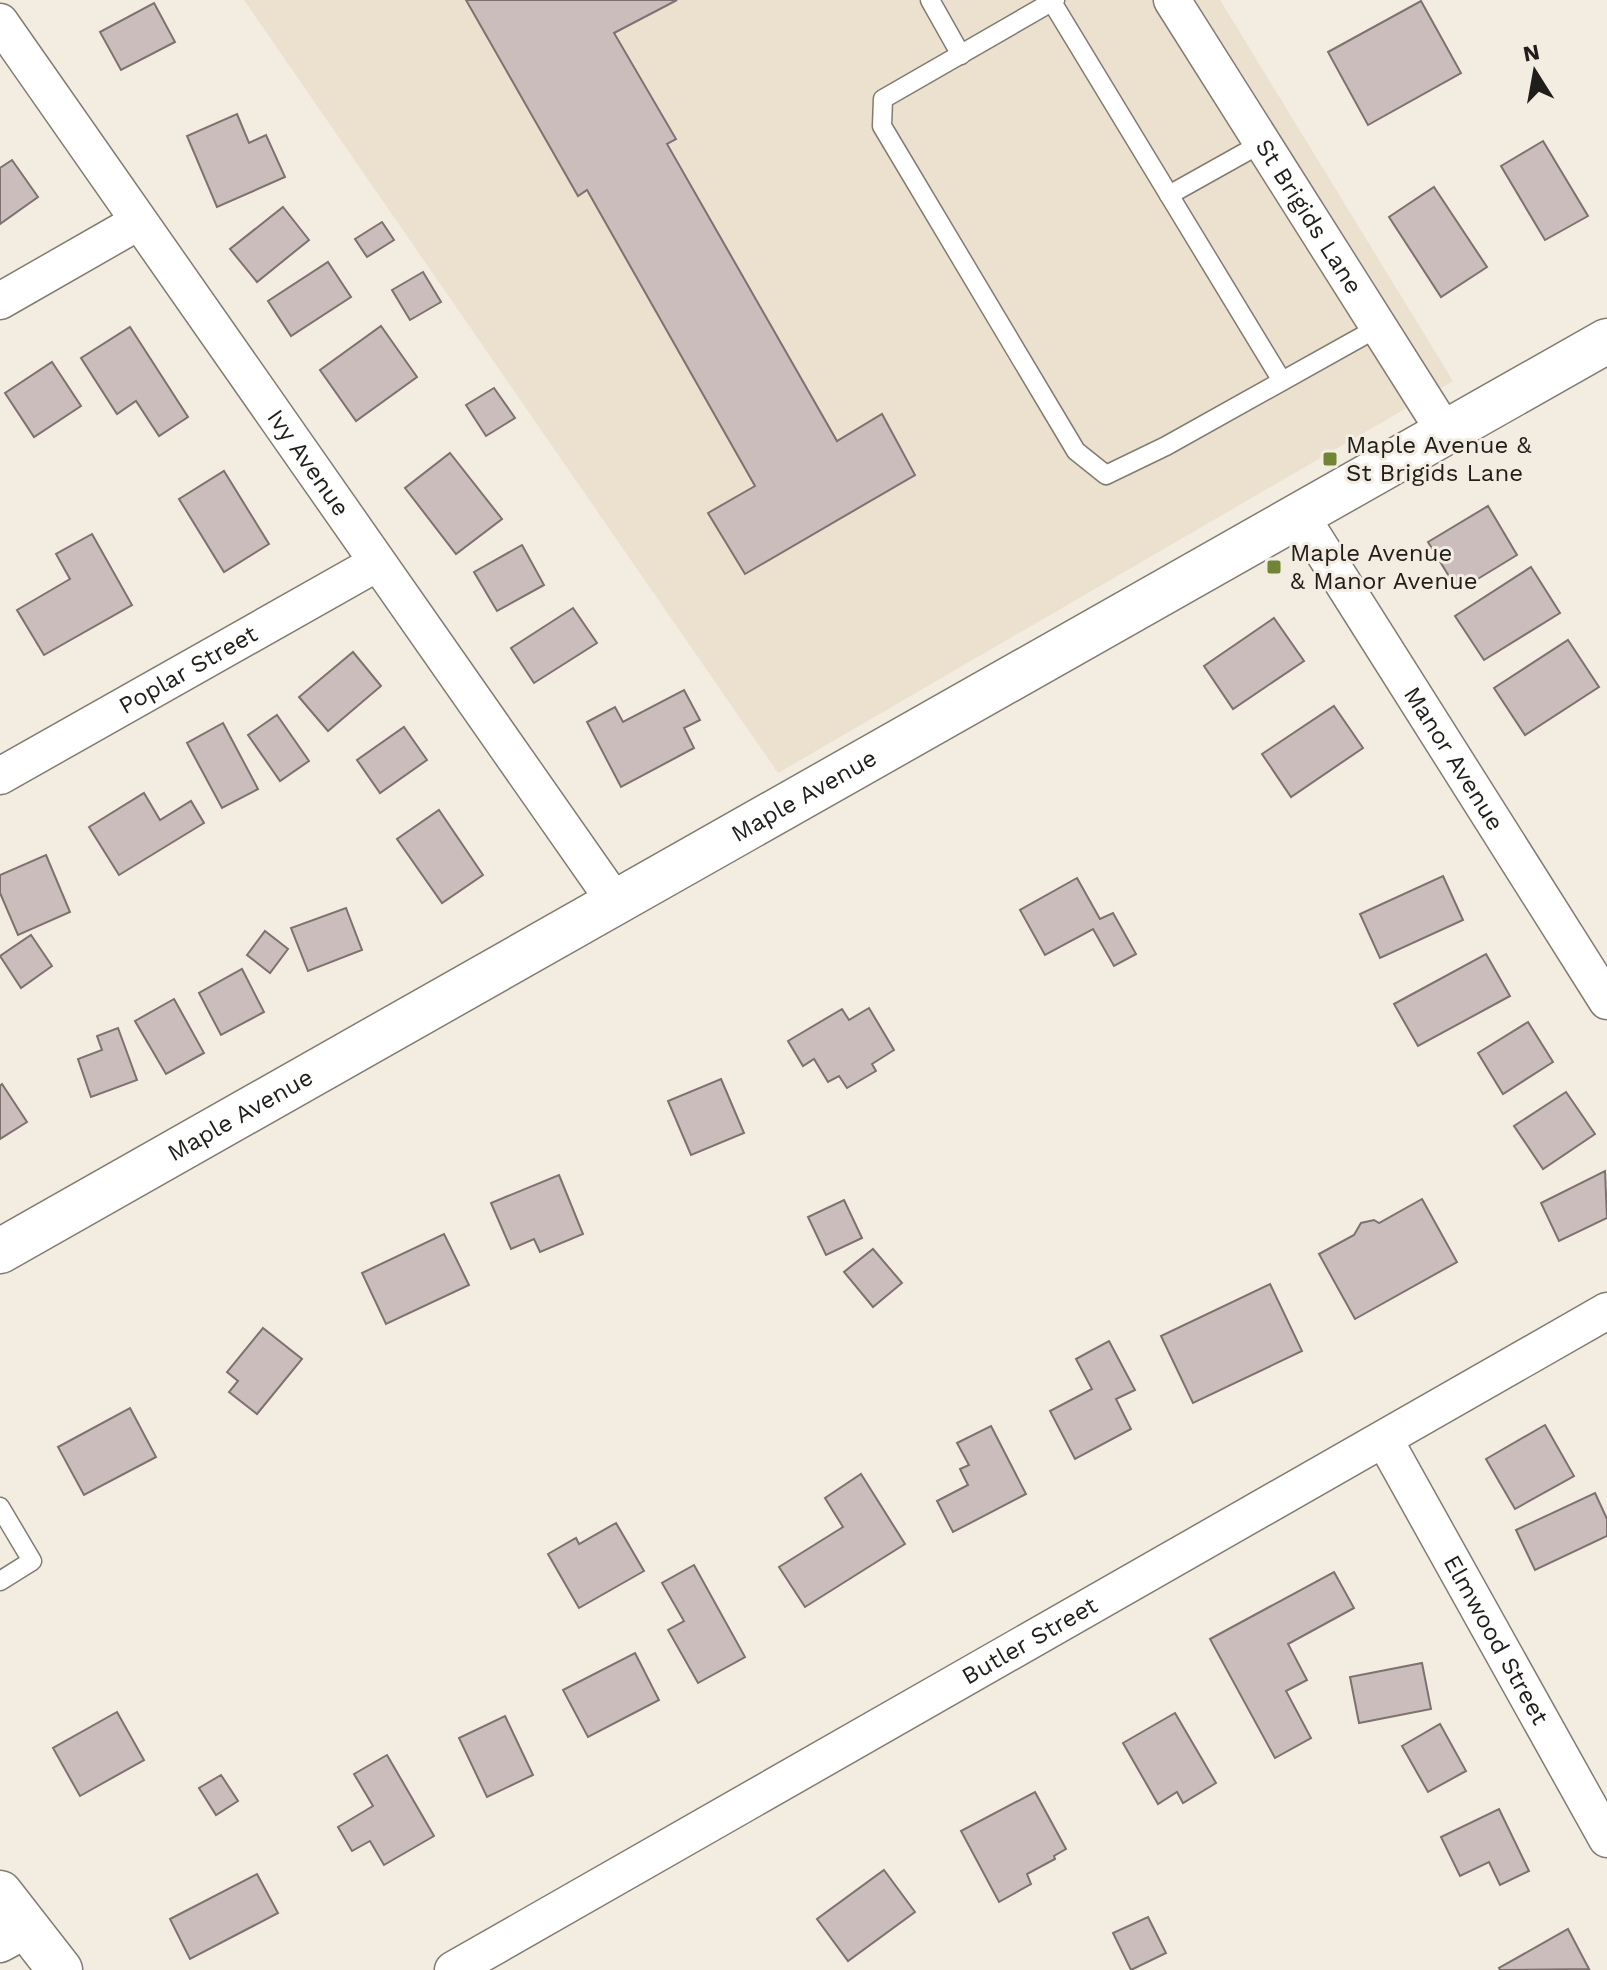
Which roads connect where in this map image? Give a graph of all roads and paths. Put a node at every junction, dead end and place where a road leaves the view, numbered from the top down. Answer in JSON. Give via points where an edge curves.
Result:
{"nodes":[{"id":1,"x":930,"y":0,"type":"edge"},
{"id":2,"x":1172,"y":0,"type":"edge"},
{"id":3,"x":1053,"y":1,"type":"edge"},
{"id":4,"x":0,"y":22,"type":"edge"},
{"id":5,"x":961,"y":55,"type":"junction"},
{"id":6,"x":1262,"y":143,"type":"junction"},
{"id":7,"x":1169,"y":195,"type":"junction"},
{"id":8,"x":138,"y":222,"type":"junction"},
{"id":9,"x":0,"y":301,"type":"edge"},
{"id":10,"x":1379,"y":327,"type":"junction"},
{"id":11,"x":1607,"y":341,"type":"edge"},
{"id":12,"x":1282,"y":381,"type":"junction"},
{"id":13,"x":1445,"y":432,"type":"junction"},
{"id":14,"x":1300,"y":515,"type":"junction"},
{"id":15,"x":377,"y":563,"type":"junction"},
{"id":16,"x":0,"y":776,"type":"edge"},
{"id":17,"x":616,"y":903,"type":"junction"},
{"id":18,"x":1607,"y":1001,"type":"edge"},
{"id":19,"x":0,"y":1251,"type":"edge"},
{"id":20,"x":1607,"y":1311,"type":"edge"},
{"id":21,"x":1384,"y":1439,"type":"junction"},
{"id":22,"x":0,"y":1507,"type":"edge"},
{"id":23,"x":0,"y":1581,"type":"edge"},
{"id":24,"x":1607,"y":1839,"type":"edge"},
{"id":25,"x":0,"y":1893,"type":"edge"},
{"id":26,"x":14,"y":1936,"type":"edge"},
{"id":27,"x":60,"y":1970,"type":"edge"},
{"id":28,"x":453,"y":1970,"type":"edge"}],
"edges":[{"from":1,"to":5,"type":"lane"},
{"from":2,"to":6,"type":"street","name":"St Brigids Lane"},
{"from":3,"to":5,"type":"lane"},
{"from":3,"to":7,"type":"lane"},
{"from":4,"to":8,"type":"street","name":"Ivy Avenue"},
{"from":5,"to":12,"type":"lane","via":[[883,99],[882,126],[1076,451],[1106,475]]},
{"from":6,"to":7,"type":"lane"},
{"from":6,"to":10,"type":"street","name":"St Brigids Lane"},
{"from":7,"to":12,"type":"lane"},
{"from":8,"to":9,"type":"street"},
{"from":8,"to":15,"type":"street","name":"Ivy Avenue"},
{"from":10,"to":12,"type":"lane"},
{"from":10,"to":13,"type":"street","name":"St Brigids Lane"},
{"from":11,"to":13,"type":"main road","name":"Maple Avenue"},
{"from":13,"to":14,"type":"main road","name":"Maple Avenue"},
{"from":14,"to":17,"type":"main road","name":"Maple Avenue"},
{"from":14,"to":18,"type":"street","name":"Manor Avenue"},
{"from":15,"to":16,"type":"street","name":"Poplar Street"},
{"from":15,"to":17,"type":"street","name":"Ivy Avenue"},
{"from":17,"to":19,"type":"main road","name":"Maple Avenue"},
{"from":20,"to":21,"type":"street","name":"Butler Street"},
{"from":21,"to":24,"type":"street","name":"Elmwood Street"},
{"from":21,"to":28,"type":"street","name":"Butler Street"},
{"from":22,"to":23,"type":"lane","via":[[32,1561]]},
{"from":25,"to":26,"type":"main road"},
{"from":26,"to":27,"type":"main road"}]}
